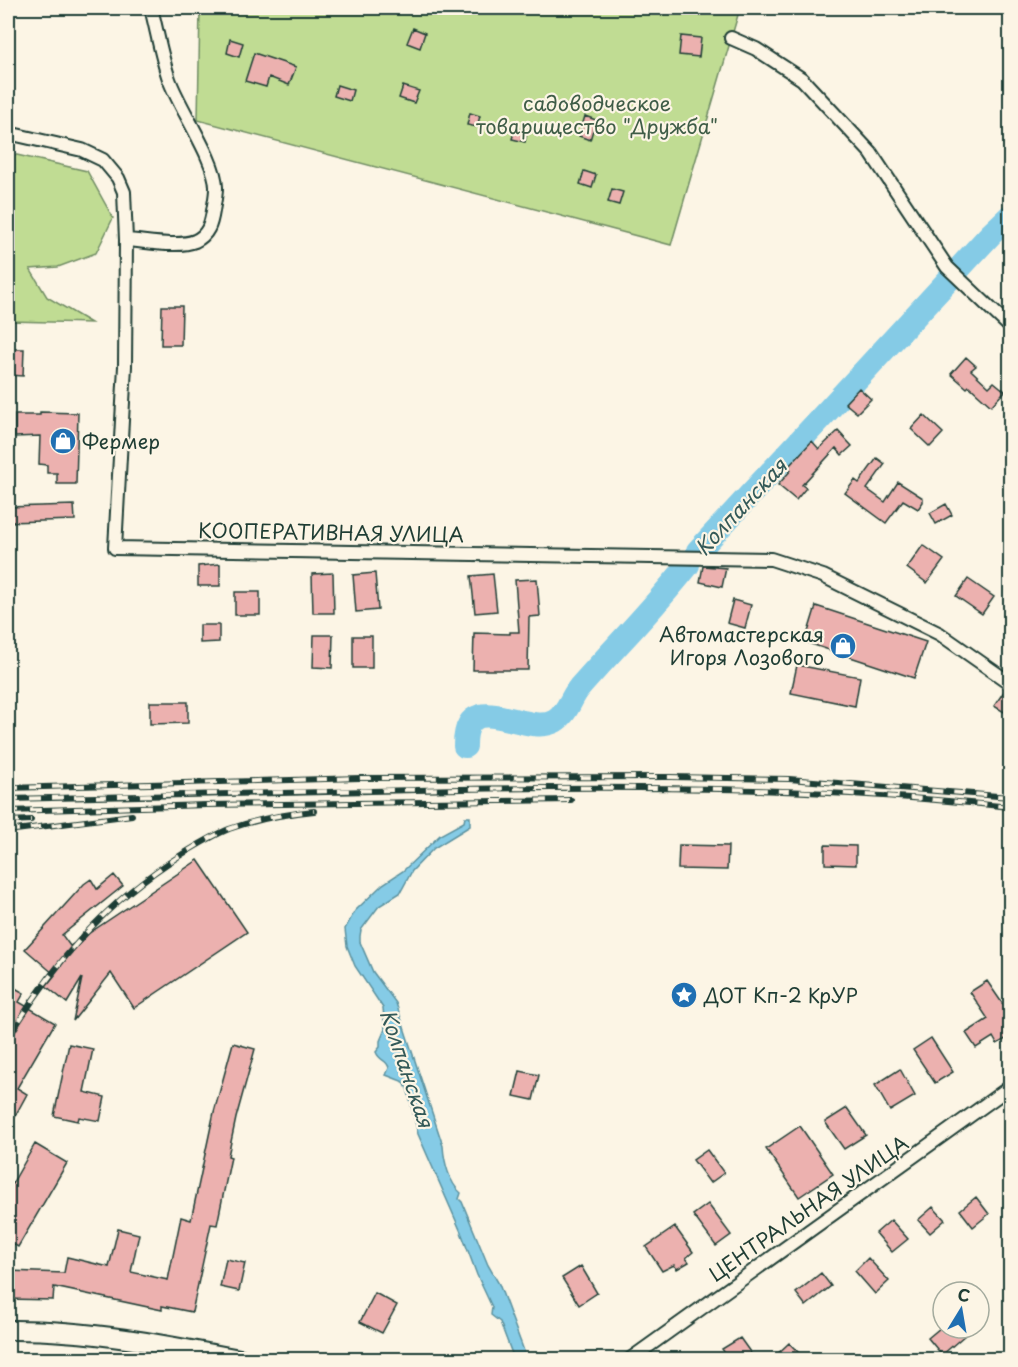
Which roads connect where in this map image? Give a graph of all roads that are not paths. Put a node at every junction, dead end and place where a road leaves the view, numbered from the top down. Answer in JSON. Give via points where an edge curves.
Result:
{"nodes":[{"id":1,"x":151,"y":8,"type":"edge"},
{"id":2,"x":731,"y":38,"type":"dead end"},
{"id":3,"x":8,"y":133,"type":"edge"},
{"id":4,"x":126,"y":240,"type":"junction"},
{"id":5,"x":1011,"y":327,"type":"edge"},
{"id":6,"x":1011,"y":683,"type":"edge"},
{"id":7,"x":1011,"y":1087,"type":"edge"},
{"id":8,"x":8,"y":1330,"type":"edge"},
{"id":9,"x":244,"y":1359,"type":"edge"},
{"id":10,"x":628,"y":1359,"type":"edge"}],
"edges":[{"from":1,"to":4,"type":"street","via":[[168,77],[214,175],[216,188],[211,222],[205,235],[194,242]]},
{"from":2,"to":5,"type":"street","via":[[802,79],[871,153],[947,267]]},
{"from":3,"to":4,"type":"street","name":"КООПЕРАТИВНАЯ УЛИЦА","via":[[82,150],[103,160],[124,192]]},
{"from":4,"to":6,"type":"street","name":"КООПЕРАТИВНАЯ УЛИЦА","via":[[125,366],[115,548],[771,560],[823,576],[940,634]]},
{"from":7,"to":10,"type":"street","name":"ЦЕНТРАЛЬНАЯ УЛИЦА"},
{"from":8,"to":9,"type":"main road","via":[[150,1342]]}]}
